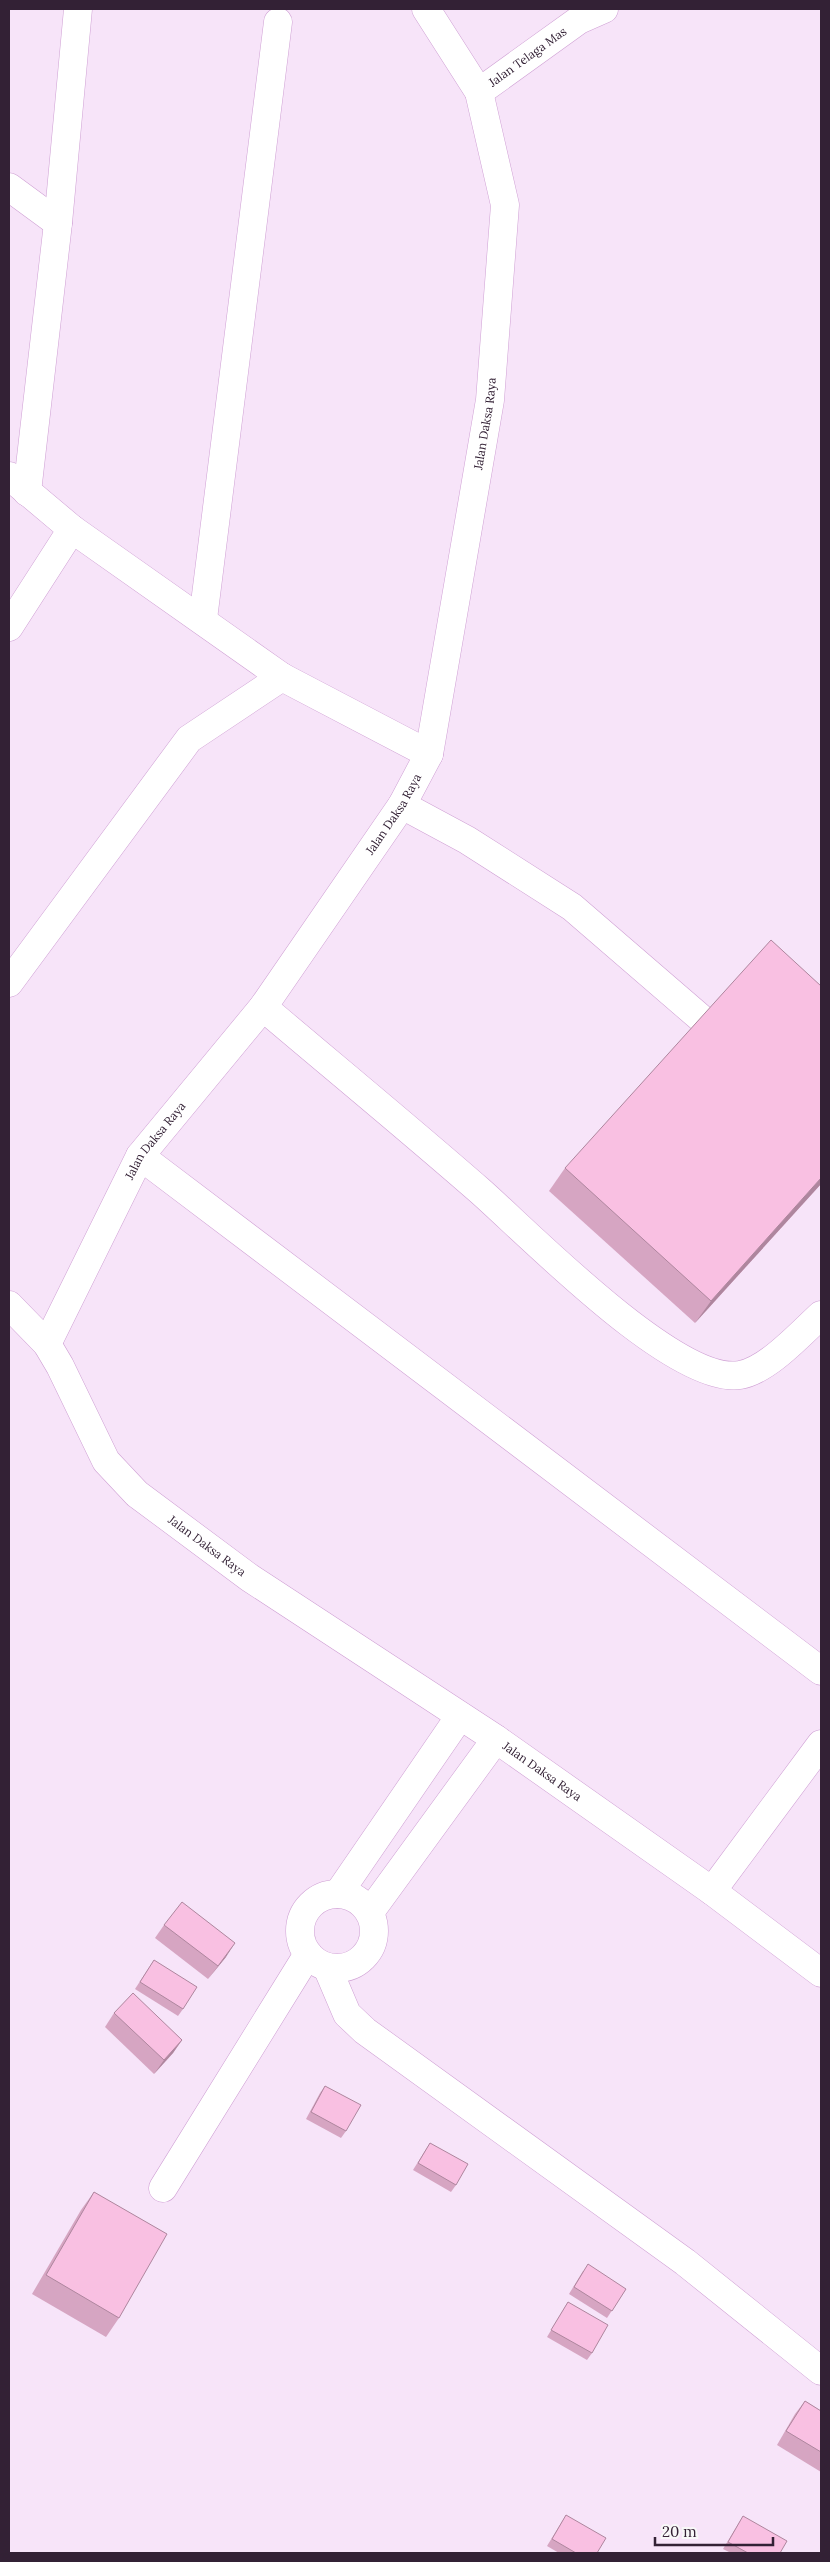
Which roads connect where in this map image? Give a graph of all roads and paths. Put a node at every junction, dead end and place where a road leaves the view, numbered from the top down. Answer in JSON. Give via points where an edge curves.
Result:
{"nodes":[{"id":1,"x":78,"y":9,"type":"edge"},
{"id":2,"x":426,"y":9,"type":"edge"},
{"id":3,"x":604,"y":9,"type":"edge"},
{"id":4,"x":278,"y":22,"type":"dead end"},
{"id":5,"x":479,"y":92,"type":"junction"},
{"id":6,"x":9,"y":187,"type":"edge"},
{"id":7,"x":58,"y":223,"type":"junction"},
{"id":8,"x":18,"y":484,"type":"edge"},
{"id":9,"x":72,"y":529,"type":"junction"},
{"id":10,"x":203,"y":619,"type":"junction"},
{"id":11,"x":9,"y":627,"type":"edge"},
{"id":12,"x":282,"y":677,"type":"junction"},
{"id":13,"x":429,"y":754,"type":"junction"},
{"id":14,"x":402,"y":805,"type":"junction"},
{"id":15,"x":9,"y":983,"type":"edge"},
{"id":16,"x":263,"y":1007,"type":"junction"},
{"id":17,"x":704,"y":1020,"type":"edge"},
{"id":18,"x":140,"y":1156,"type":"junction"},
{"id":19,"x":9,"y":1305,"type":"edge"},
{"id":20,"x":821,"y":1315,"type":"edge"},
{"id":21,"x":47,"y":1344,"type":"junction"},
{"id":22,"x":821,"y":1671,"type":"edge"},
{"id":23,"x":460,"y":1716,"type":"junction"},
{"id":24,"x":496,"y":1739,"type":"junction"},
{"id":25,"x":821,"y":1744,"type":"edge"},
{"id":26,"x":712,"y":1891,"type":"junction"},
{"id":27,"x":338,"y":1894,"type":"junction"},
{"id":28,"x":370,"y":1912,"type":"junction"},
{"id":29,"x":318,"y":1961,"type":"junction"},
{"id":30,"x":821,"y":1973,"type":"edge"},
{"id":31,"x":163,"y":2188,"type":"dead end"},
{"id":32,"x":821,"y":2371,"type":"edge"}],
"edges":[{"from":1,"to":7,"type":"street"},
{"from":2,"to":5,"type":"street","name":"Jalan Daksa Raya"},
{"from":3,"to":5,"type":"street","name":"Jalan Telaga Mas","via":[[579,20]]},
{"from":4,"to":10,"type":"street"},
{"from":5,"to":13,"type":"street","name":"Jalan Daksa Raya","via":[[505,205],[490,400]]},
{"from":6,"to":7,"type":"street"},
{"from":7,"to":8,"type":"street"},
{"from":8,"to":9,"type":"street"},
{"from":9,"to":10,"type":"street"},
{"from":9,"to":11,"type":"street"},
{"from":10,"to":12,"type":"street"},
{"from":12,"to":13,"type":"street"},
{"from":12,"to":15,"type":"street","via":[[189,739]]},
{"from":13,"to":14,"type":"street","name":"Jalan Daksa Raya"},
{"from":14,"to":16,"type":"street","name":"Jalan Daksa Raya"},
{"from":14,"to":17,"type":"street","via":[[467,840],[572,907]]},
{"from":16,"to":18,"type":"street","name":"Jalan Daksa Raya"},
{"from":16,"to":20,"type":"street","via":[[481,1192],[611,1310],[707,1372],[740,1374],[773,1359]]},
{"from":18,"to":21,"type":"street","name":"Jalan Daksa Raya"},
{"from":18,"to":22,"type":"street"},
{"from":19,"to":21,"type":"street"},
{"from":21,"to":23,"type":"street","name":"Jalan Daksa Raya","via":[[106,1461],[137,1494],[250,1578]]},
{"from":23,"to":24,"type":"street","name":"Jalan Daksa Raya"},
{"from":23,"to":27,"type":"street"},
{"from":24,"to":26,"type":"street","name":"Jalan Daksa Raya"},
{"from":24,"to":28,"type":"street"},
{"from":25,"to":26,"type":"street"},
{"from":26,"to":30,"type":"street","name":"Jalan Daksa Raya"},
{"from":27,"to":28,"type":"street","via":[[362,1902]]},
{"from":27,"to":29,"type":"street","via":[[325,1896],[306,1910],[300,1933]]},
{"from":28,"to":29,"type":"street","via":[[374,1937],[370,1950],[362,1959],[339,1969]]},
{"from":29,"to":31,"type":"street"},
{"from":29,"to":32,"type":"street","via":[[347,2014],[365,2031],[685,2262]]}]}
